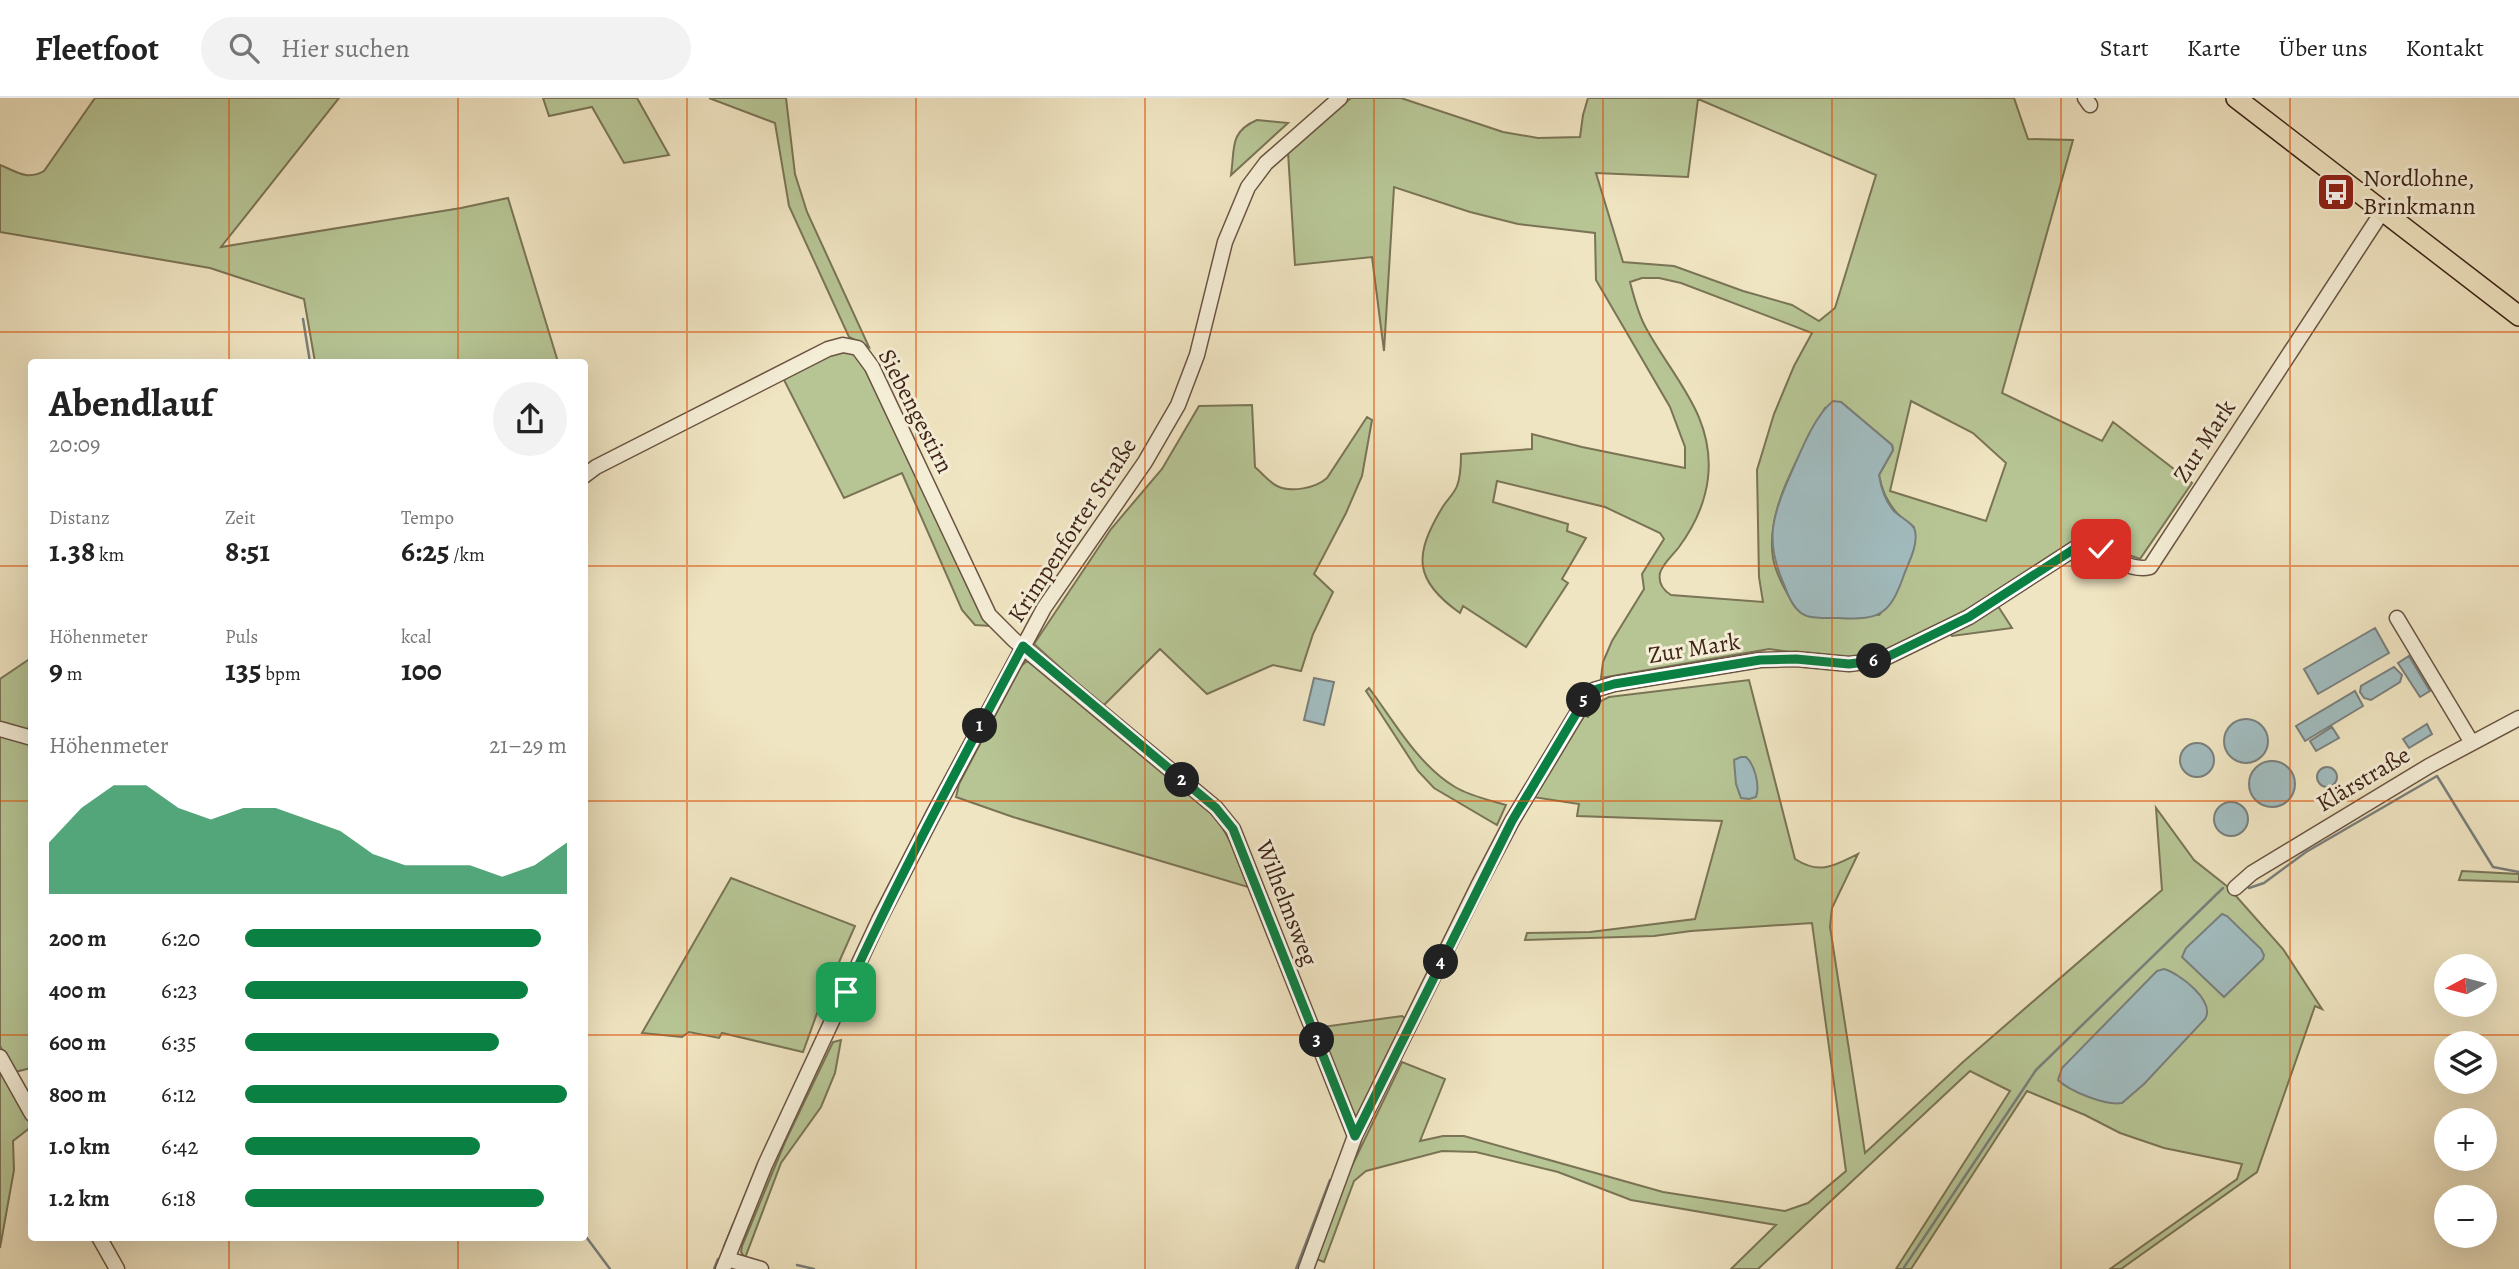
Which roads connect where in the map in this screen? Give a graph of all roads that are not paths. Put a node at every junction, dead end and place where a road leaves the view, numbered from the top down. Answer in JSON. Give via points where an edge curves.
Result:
{"nodes":[{"id":1,"x":1340,"y":98,"type":"edge"},
{"id":2,"x":2236,"y":98,"type":"edge"},
{"id":3,"x":2384,"y":209,"type":"junction"},
{"id":4,"x":2519,"y":316,"type":"edge"},
{"id":5,"x":588,"y":473,"type":"edge"},
{"id":6,"x":2397,"y":618,"type":"dead end"},
{"id":7,"x":1023,"y":646,"type":"junction"},
{"id":8,"x":2519,"y":718,"type":"edge"},
{"id":9,"x":0,"y":730,"type":"edge"},
{"id":10,"x":28,"y":737,"type":"edge"},
{"id":11,"x":2472,"y":743,"type":"junction"},
{"id":12,"x":2235,"y":888,"type":"dead end"},
{"id":13,"x":0,"y":1057,"type":"edge"},
{"id":14,"x":28,"y":1107,"type":"edge"},
{"id":15,"x":1355,"y":1136,"type":"junction"},
{"id":16,"x":101,"y":1241,"type":"edge"},
{"id":17,"x":725,"y":1264,"type":"edge"},
{"id":18,"x":117,"y":1269,"type":"edge"},
{"id":19,"x":761,"y":1269,"type":"edge"},
{"id":20,"x":1306,"y":1269,"type":"edge"}],
"edges":[{"from":1,"to":7,"type":"street","name":"Krimpenforter Straße","via":[[1266,163],[1248,187],[1225,242],[1197,355],[1178,405]]},
{"from":2,"to":3,"type":"main road"},
{"from":3,"to":4,"type":"main road"},
{"from":3,"to":15,"type":"street","name":"Zur Mark","via":[[2150,567],[2132,566],[2088,540],[1969,617],[1881,660],[1849,664],[1760,660],[1594,690],[1512,821]]},
{"from":5,"to":7,"type":"street","name":"Siebengestirn","via":[[828,349],[858,348],[872,368],[989,615]]},
{"from":6,"to":11,"type":"street"},
{"from":7,"to":15,"type":"street","name":"Wilhelmsweg","via":[[1216,808],[1233,829]]},
{"from":7,"to":17,"type":"street","name":"Krimpenforter Straße","via":[[879,920],[765,1165]]},
{"from":8,"to":11,"type":"street","name":"Klärstraße"},
{"from":9,"to":10,"type":"street"},
{"from":11,"to":12,"type":"street","name":"Klärstraße","via":[[2252,873]]},
{"from":13,"to":14,"type":"street"},
{"from":15,"to":20,"type":"street","name":"Zur Mark"},
{"from":16,"to":18,"type":"street"},
{"from":17,"to":19,"type":"street"}]}
